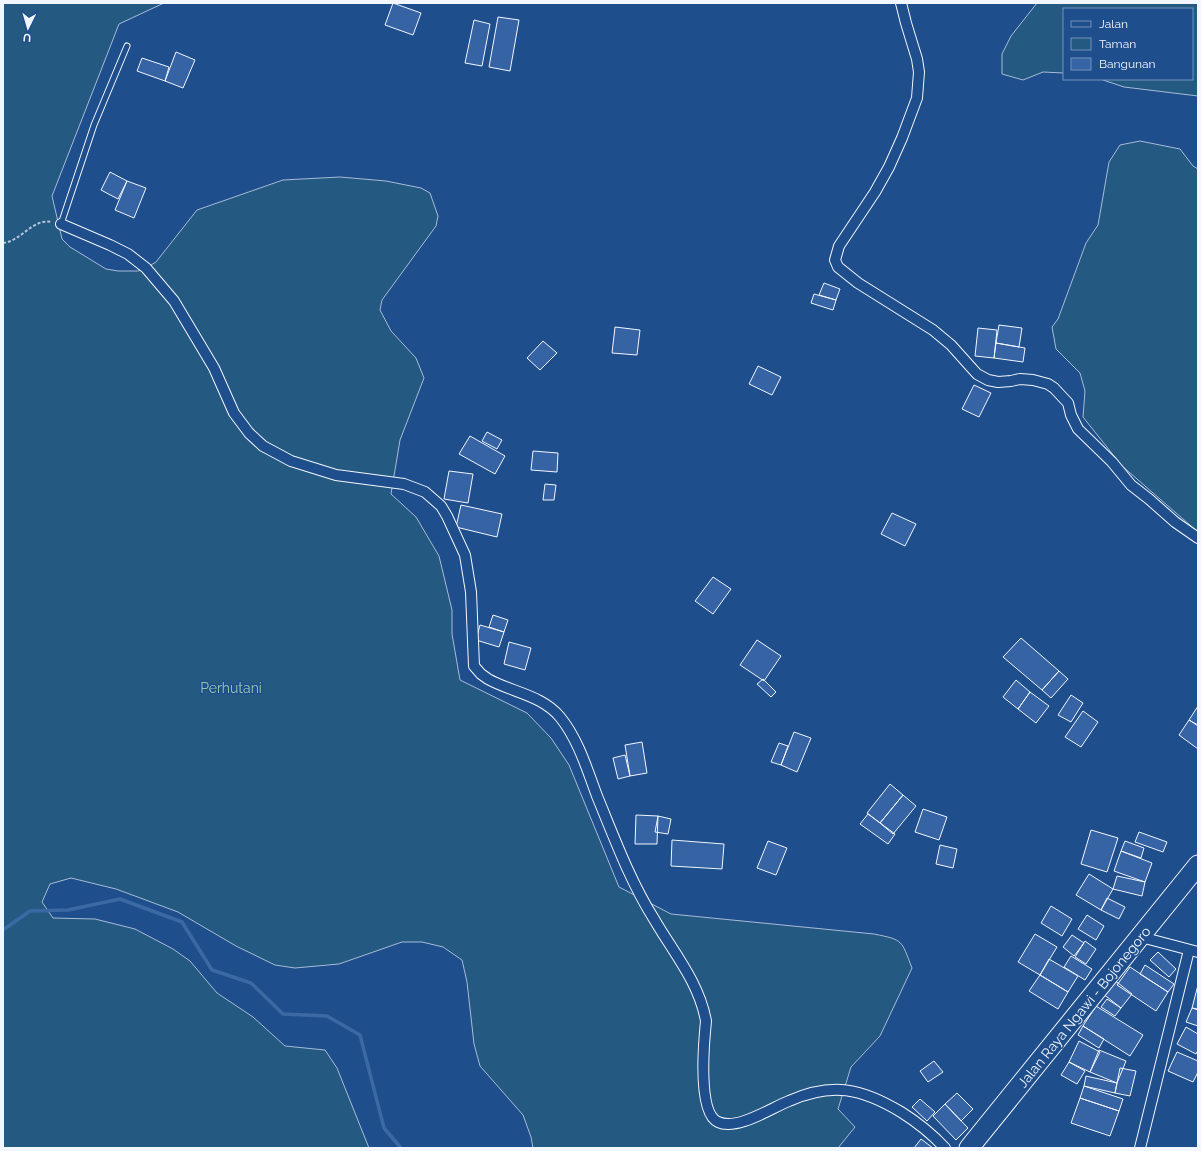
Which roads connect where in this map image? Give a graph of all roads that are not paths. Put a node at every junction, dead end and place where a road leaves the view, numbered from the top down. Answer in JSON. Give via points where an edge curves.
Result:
{"nodes":[{"id":1,"x":901,"y":3,"type":"edge"},
{"id":2,"x":127,"y":46,"type":"dead end"},
{"id":3,"x":61,"y":224,"type":"joint"},
{"id":4,"x":1198,"y":538,"type":"edge"},
{"id":5,"x":1198,"y":865,"type":"edge"},
{"id":6,"x":1141,"y":937,"type":"junction"},
{"id":7,"x":1193,"y":951,"type":"edge"},
{"id":8,"x":945,"y":1148,"type":"edge"},
{"id":9,"x":969,"y":1148,"type":"edge"},
{"id":10,"x":1140,"y":1148,"type":"edge"}],
"edges":[{"from":1,"to":4,"type":"street","via":[[917,59],[917,98],[889,167],[839,246],[835,260],[838,267],[858,283],[933,330],[951,345],[977,374],[993,381],[1020,379],[1048,384],[1054,388],[1068,403],[1078,429],[1112,462],[1130,485]]},
{"from":2,"to":3,"type":"lane","via":[[94,125]]},
{"from":3,"to":8,"type":"street","via":[[128,254],[146,268],[174,301],[214,368],[234,413],[248,433],[263,446],[291,461],[336,475],[404,484],[425,492],[441,506],[465,555],[471,592],[474,666],[488,679],[538,700],[559,716],[575,740],[632,877],[653,918],[694,983],[706,1021],[704,1073],[710,1115],[718,1122],[732,1124],[801,1096],[830,1090],[845,1090],[866,1094],[888,1104],[934,1136]]},
{"from":5,"to":6,"type":"highway","name":"Jalan Raya Ngawi - Bojonegoro"},
{"from":6,"to":7,"type":"street"},
{"from":6,"to":9,"type":"highway","name":"Jalan Raya Ngawi - Bojonegoro"},
{"from":7,"to":10,"type":"street"}]}
